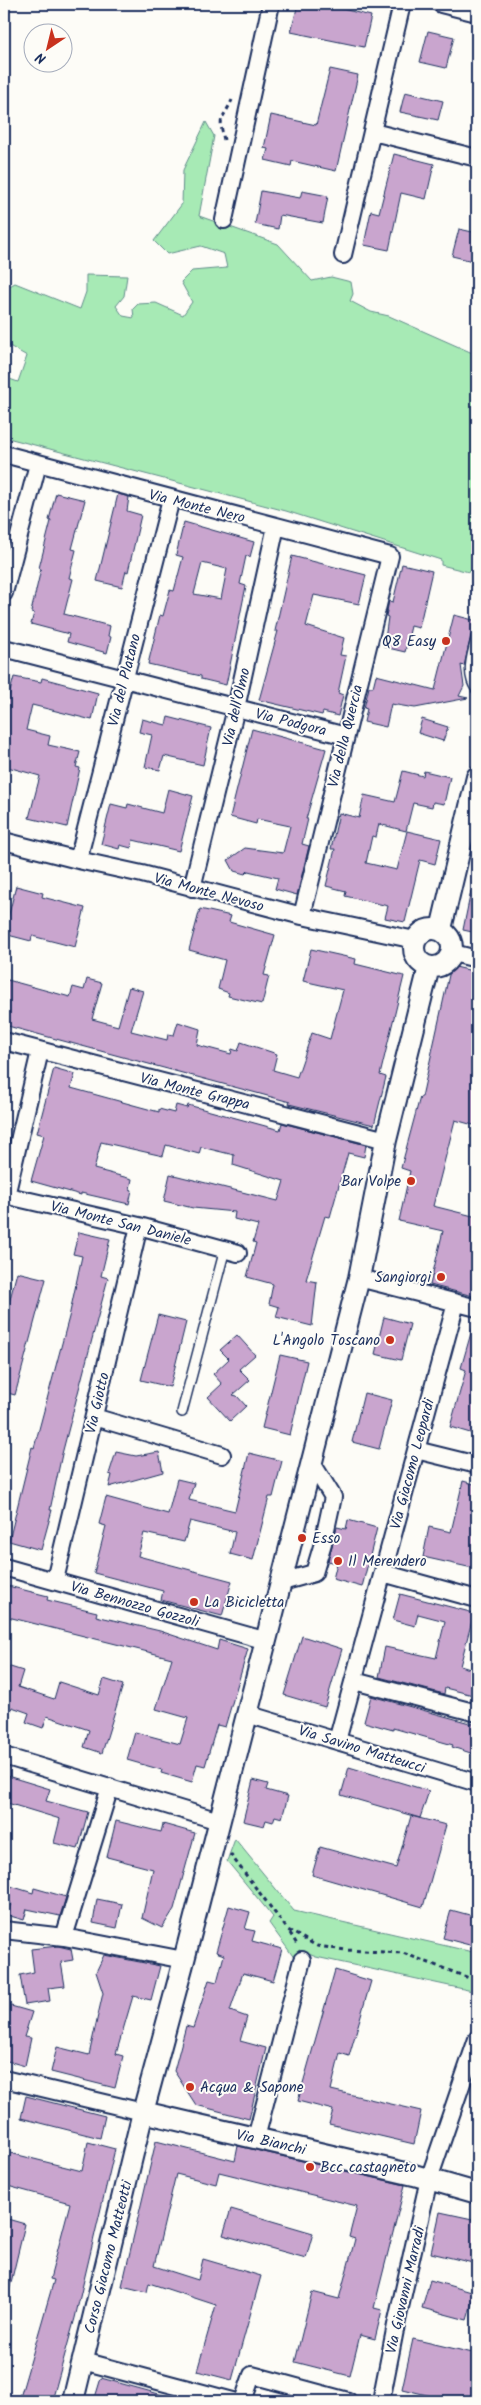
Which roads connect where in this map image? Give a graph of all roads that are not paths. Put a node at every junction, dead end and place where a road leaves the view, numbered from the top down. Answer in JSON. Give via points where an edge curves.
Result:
{"nodes":[{"id":1,"x":271,"y":4,"type":"edge"},
{"id":2,"x":402,"y":4,"type":"edge"},
{"id":3,"x":441,"y":4,"type":"edge"},
{"id":4,"x":477,"y":13,"type":"edge"},
{"id":5,"x":373,"y":132,"type":"junction"},
{"id":6,"x":477,"y":158,"type":"edge"},
{"id":7,"x":224,"y":220,"type":"dead end"},
{"id":8,"x":343,"y":255,"type":"dead end"},
{"id":9,"x":4,"y":454,"type":"edge"},
{"id":10,"x":38,"y":464,"type":"junction"},
{"id":11,"x":171,"y":499,"type":"junction"},
{"id":12,"x":276,"y":526,"type":"junction"},
{"id":13,"x":390,"y":556,"type":"joint"},
{"id":14,"x":4,"y":594,"type":"edge"},
{"id":15,"x":477,"y":637,"type":"edge"},
{"id":16,"x":4,"y":648,"type":"edge"},
{"id":17,"x":124,"y":680,"type":"junction"},
{"id":18,"x":477,"y":690,"type":"edge"},
{"id":19,"x":236,"y":708,"type":"junction"},
{"id":20,"x":346,"y":736,"type":"junction"},
{"id":21,"x":477,"y":777,"type":"edge"},
{"id":22,"x":4,"y":841,"type":"edge"},
{"id":23,"x":78,"y":860,"type":"junction"},
{"id":24,"x":192,"y":888,"type":"junction"},
{"id":25,"x":302,"y":916,"type":"junction"},
{"id":26,"x":441,"y":929,"type":"junction"},
{"id":27,"x":415,"y":940,"type":"junction"},
{"id":28,"x":453,"y":953,"type":"junction"},
{"id":29,"x":477,"y":959,"type":"edge"},
{"id":30,"x":429,"y":967,"type":"junction"},
{"id":31,"x":4,"y":1042,"type":"edge"},
{"id":32,"x":40,"y":1051,"type":"junction"},
{"id":33,"x":386,"y":1140,"type":"junction"},
{"id":34,"x":5,"y":1195,"type":"edge"},
{"id":35,"x":139,"y":1226,"type":"junction"},
{"id":36,"x":231,"y":1251,"type":"joint"},
{"id":37,"x":359,"y":1278,"type":"junction"},
{"id":38,"x":456,"y":1303,"type":"junction"},
{"id":39,"x":477,"y":1308,"type":"edge"},
{"id":40,"x":182,"y":1412,"type":"dead end"},
{"id":41,"x":94,"y":1417,"type":"junction"},
{"id":42,"x":416,"y":1450,"type":"junction"},
{"id":43,"x":222,"y":1455,"type":"dead end"},
{"id":44,"x":312,"y":1463,"type":"junction"},
{"id":45,"x":477,"y":1465,"type":"edge"},
{"id":46,"x":4,"y":1567,"type":"edge"},
{"id":47,"x":383,"y":1574,"type":"junction"},
{"id":48,"x":54,"y":1580,"type":"junction"},
{"id":49,"x":282,"y":1582,"type":"junction"},
{"id":50,"x":477,"y":1599,"type":"edge"},
{"id":51,"x":266,"y":1641,"type":"junction"},
{"id":52,"x":354,"y":1681,"type":"junction"},
{"id":53,"x":477,"y":1713,"type":"edge"},
{"id":54,"x":247,"y":1714,"type":"junction"},
{"id":55,"x":338,"y":1741,"type":"junction"},
{"id":56,"x":4,"y":1756,"type":"edge"},
{"id":57,"x":477,"y":1783,"type":"edge"},
{"id":58,"x":110,"y":1787,"type":"junction"},
{"id":59,"x":217,"y":1828,"type":"junction"},
{"id":60,"x":4,"y":1930,"type":"edge"},
{"id":61,"x":64,"y":1937,"type":"junction"},
{"id":62,"x":184,"y":1960,"type":"junction"},
{"id":63,"x":302,"y":1960,"type":"dead end"},
{"id":64,"x":477,"y":2039,"type":"edge"},
{"id":65,"x":4,"y":2080,"type":"edge"},
{"id":66,"x":143,"y":2112,"type":"junction"},
{"id":67,"x":256,"y":2138,"type":"junction"},
{"id":68,"x":429,"y":2179,"type":"junction"},
{"id":69,"x":477,"y":2193,"type":"edge"},
{"id":70,"x":83,"y":2361,"type":"junction"},
{"id":71,"x":73,"y":2401,"type":"edge"},
{"id":72,"x":233,"y":2401,"type":"edge"},
{"id":73,"x":243,"y":2401,"type":"edge"},
{"id":74,"x":348,"y":2401,"type":"edge"},
{"id":75,"x":381,"y":2401,"type":"edge"}],
"edges":[{"from":1,"to":7,"type":"street"},
{"from":2,"to":5,"type":"street"},
{"from":3,"to":4,"type":"street"},
{"from":5,"to":6,"type":"street"},
{"from":5,"to":8,"type":"street"},
{"from":9,"to":10,"type":"street","name":"Via Monte Nero"},
{"from":10,"to":11,"type":"street","name":"Via Monte Nero"},
{"from":10,"to":14,"type":"street"},
{"from":11,"to":12,"type":"street","name":"Via Monte Nero"},
{"from":11,"to":17,"type":"street","name":"Via del Platano"},
{"from":12,"to":13,"type":"street","name":"Via Monte Nero"},
{"from":12,"to":19,"type":"street","name":"Via dell'Olmo"},
{"from":13,"to":20,"type":"street","name":"Via della Quercia"},
{"from":15,"to":18,"type":"lane","via":[[471,658],[471,682]]},
{"from":16,"to":17,"type":"street","name":"Via Podgora"},
{"from":17,"to":19,"type":"street","name":"Via Podgora"},
{"from":17,"to":23,"type":"street","name":"Via del Platano"},
{"from":19,"to":20,"type":"street","name":"Via Podgora"},
{"from":19,"to":24,"type":"street","name":"Via dell'Olmo"},
{"from":20,"to":25,"type":"street","name":"Via della Quercia"},
{"from":21,"to":26,"type":"street"},
{"from":22,"to":23,"type":"street","name":"Via Monte Nevoso"},
{"from":23,"to":24,"type":"street","name":"Via Monte Nevoso"},
{"from":24,"to":25,"type":"street","name":"Via Monte Nevoso"},
{"from":25,"to":27,"type":"street","name":"Via Monte Nevoso"},
{"from":26,"to":27,"type":"street","via":[[423,930]]},
{"from":26,"to":28,"type":"street","via":[[450,936]]},
{"from":27,"to":30,"type":"street","via":[[416,958]]},
{"from":28,"to":29,"type":"street"},
{"from":28,"to":30,"type":"street","via":[[446,963]]},
{"from":30,"to":33,"type":"street","name":"Corso Giacomo Matteotti"},
{"from":31,"to":32,"type":"street","name":"Via Monte Grappa"},
{"from":32,"to":33,"type":"street","name":"Via Monte Grappa"},
{"from":32,"to":34,"type":"street"},
{"from":33,"to":37,"type":"street","name":"Corso Giacomo Matteotti"},
{"from":34,"to":35,"type":"street","name":"Via Monte San Daniele"},
{"from":35,"to":36,"type":"street","name":"Via Monte San Daniele"},
{"from":35,"to":41,"type":"street","name":"Via Giotto"},
{"from":36,"to":40,"type":"lane"},
{"from":37,"to":38,"type":"street"},
{"from":37,"to":44,"type":"street","name":"Corso Giacomo Matteotti"},
{"from":38,"to":39,"type":"street"},
{"from":38,"to":42,"type":"street","name":"Via Giacomo Leopardi"},
{"from":41,"to":43,"type":"street"},
{"from":41,"to":48,"type":"street","name":"Via Giotto"},
{"from":42,"to":45,"type":"street"},
{"from":42,"to":47,"type":"street","name":"Via Giacomo Leopardi"},
{"from":44,"to":49,"type":"street","name":"Corso Giacomo Matteotti"},
{"from":44,"to":49,"type":"street","via":[[333,1497],[323,1543],[314,1573]]},
{"from":46,"to":48,"type":"street","name":"Via Bennozzo Gozzoli"},
{"from":47,"to":50,"type":"street"},
{"from":47,"to":52,"type":"street","name":"Via Giacomo Leopardi"},
{"from":48,"to":51,"type":"street","name":"Via Bennozzo Gozzoli"},
{"from":49,"to":51,"type":"street","name":"Corso Giacomo Matteotti"},
{"from":51,"to":54,"type":"street","name":"Corso Giacomo Matteotti"},
{"from":52,"to":53,"type":"street"},
{"from":52,"to":55,"type":"street","name":"Via Giacomo Leopardi"},
{"from":54,"to":55,"type":"street","name":"Via Savino Matteucci"},
{"from":54,"to":59,"type":"street","name":"Corso Giacomo Matteotti"},
{"from":55,"to":57,"type":"street","name":"Via Savino Matteucci"},
{"from":56,"to":58,"type":"street"},
{"from":58,"to":59,"type":"street"},
{"from":58,"to":61,"type":"street"},
{"from":59,"to":62,"type":"street","name":"Corso Giacomo Matteotti"},
{"from":60,"to":61,"type":"street"},
{"from":61,"to":62,"type":"street"},
{"from":62,"to":66,"type":"street","name":"Corso Giacomo Matteotti"},
{"from":63,"to":67,"type":"street"},
{"from":64,"to":68,"type":"street","name":"Via Giovanni Marradi"},
{"from":65,"to":66,"type":"street"},
{"from":66,"to":67,"type":"street","name":"Via Bianchi"},
{"from":66,"to":70,"type":"street","name":"Corso Giacomo Matteotti"},
{"from":67,"to":68,"type":"street","name":"Via Bianchi"},
{"from":68,"to":69,"type":"street","name":"Via Bianchi"},
{"from":68,"to":75,"type":"street","name":"Via Giovanni Marradi"},
{"from":70,"to":71,"type":"street","name":"Corso Giacomo Matteotti"},
{"from":70,"to":72,"type":"street"},
{"from":73,"to":74,"type":"street","via":[[252,2375]]}]}
